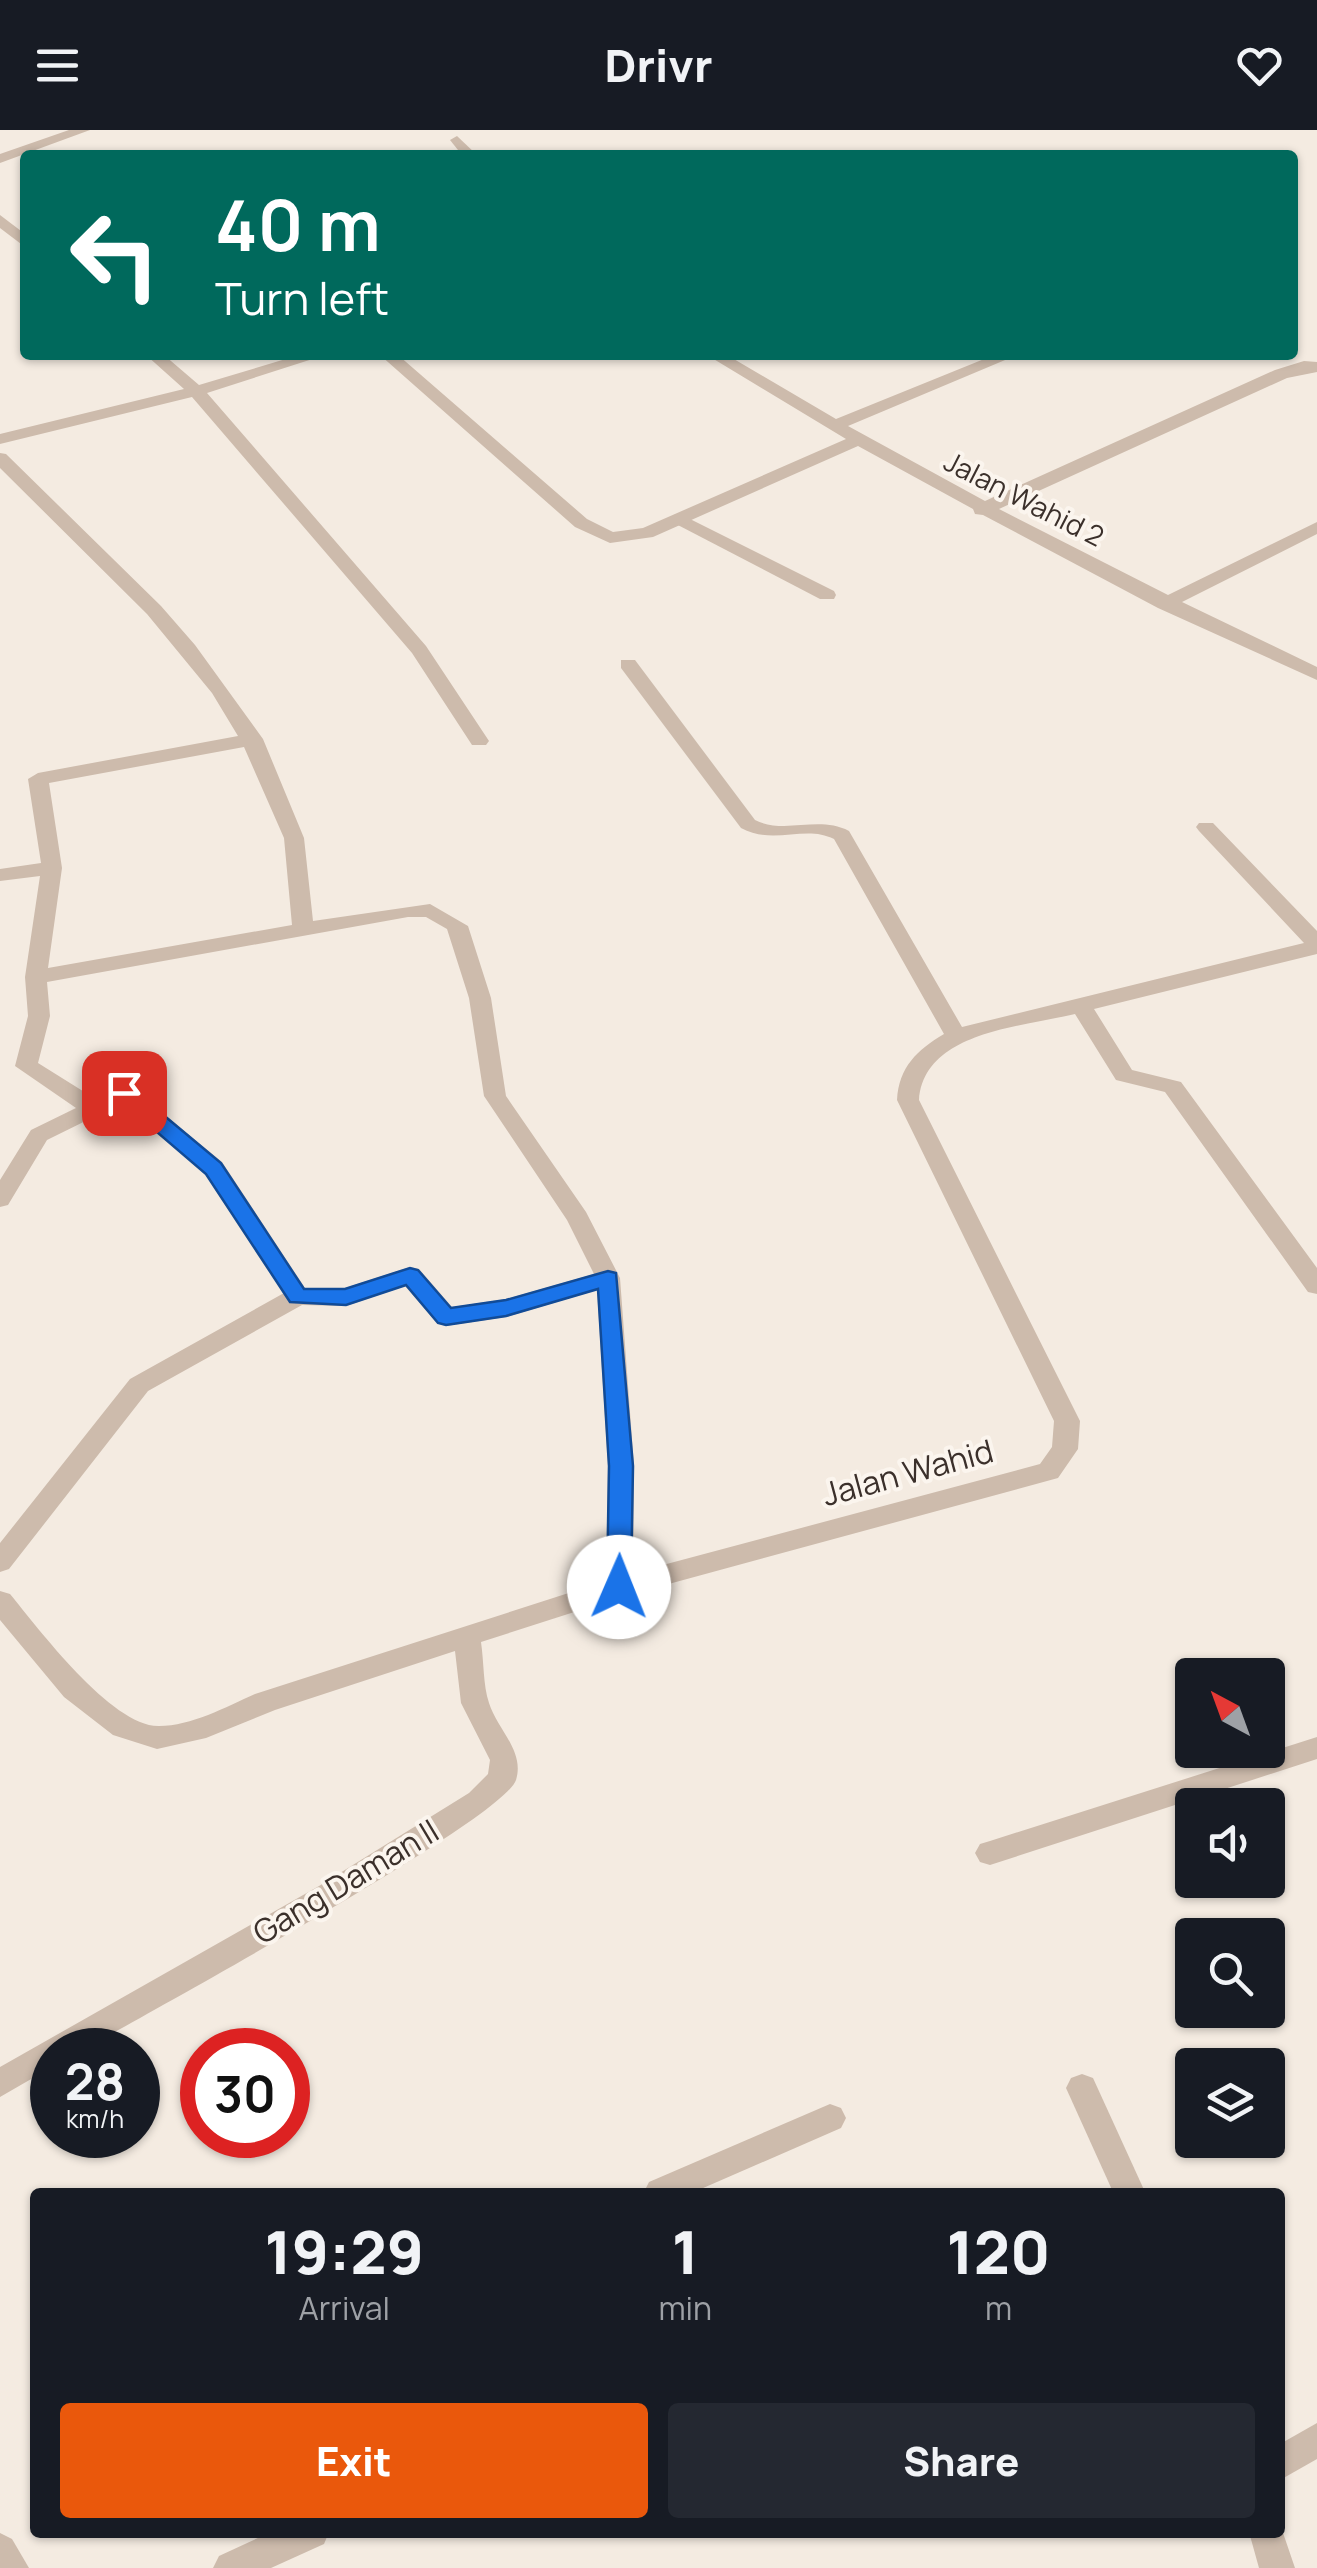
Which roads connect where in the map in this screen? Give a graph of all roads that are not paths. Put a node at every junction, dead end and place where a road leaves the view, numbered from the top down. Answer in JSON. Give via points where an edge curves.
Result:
{"nodes":[{"id":1,"x":84,"y":130,"type":"edge"},
{"id":2,"x":457,"y":140,"type":"dead end"},
{"id":3,"x":26,"y":150,"type":"edge"},
{"id":4,"x":466,"y":150,"type":"edge"},
{"id":5,"x":0,"y":220,"type":"edge"},
{"id":6,"x":20,"y":238,"type":"edge"},
{"id":7,"x":160,"y":360,"type":"edge"},
{"id":8,"x":300,"y":360,"type":"edge"},
{"id":9,"x":394,"y":360,"type":"edge"},
{"id":10,"x":723,"y":360,"type":"edge"},
{"id":11,"x":997,"y":360,"type":"edge"},
{"id":12,"x":1314,"y":366,"type":"edge"},
{"id":13,"x":196,"y":391,"type":"junction"},
{"id":14,"x":833,"y":426,"type":"junction"},
{"id":15,"x":0,"y":438,"type":"edge"},
{"id":16,"x":858,"y":440,"type":"junction"},
{"id":17,"x":0,"y":458,"type":"edge"},
{"id":18,"x":981,"y":510,"type":"junction"},
{"id":19,"x":680,"y":518,"type":"junction"},
{"id":20,"x":1317,"y":527,"type":"edge"},
{"id":21,"x":827,"y":595,"type":"dead end"},
{"id":22,"x":1165,"y":604,"type":"junction"},
{"id":23,"x":628,"y":664,"type":"dead end"},
{"id":24,"x":1317,"y":674,"type":"edge"},
{"id":25,"x":253,"y":738,"type":"junction"},
{"id":26,"x":479,"y":741,"type":"dead end"},
{"id":27,"x":1206,"y":827,"type":"dead end"},
{"id":28,"x":52,"y":868,"type":"junction"},
{"id":29,"x":0,"y":874,"type":"edge"},
{"id":30,"x":303,"y":929,"type":"junction"},
{"id":31,"x":1317,"y":945,"type":"edge"},
{"id":32,"x":36,"y":976,"type":"junction"},
{"id":33,"x":1081,"y":1005,"type":"junction"},
{"id":34,"x":956,"y":1036,"type":"junction"},
{"id":35,"x":93,"y":1108,"type":"junction"},
{"id":36,"x":0,"y":1198,"type":"edge"},
{"id":37,"x":608,"y":1278,"type":"junction"},
{"id":38,"x":1317,"y":1286,"type":"edge"},
{"id":39,"x":298,"y":1296,"type":"junction"},
{"id":40,"x":0,"y":1562,"type":"edge"},
{"id":41,"x":619,"y":1587,"type":"junction"},
{"id":42,"x":0,"y":1601,"type":"edge"},
{"id":43,"x":467,"y":1638,"type":"junction"},
{"id":44,"x":1317,"y":1748,"type":"edge"},
{"id":45,"x":990,"y":1853,"type":"dead end"},
{"id":46,"x":95,"y":2028,"type":"edge"},
{"id":47,"x":30,"y":2065,"type":"edge"},
{"id":48,"x":0,"y":2083,"type":"edge"},
{"id":49,"x":1082,"y":2088,"type":"dead end"},
{"id":50,"x":830,"y":2118,"type":"dead end"},
{"id":51,"x":669,"y":2188,"type":"edge"},
{"id":52,"x":1127,"y":2188,"type":"edge"},
{"id":53,"x":1317,"y":2440,"type":"edge"},
{"id":54,"x":1285,"y":2460,"type":"edge"},
{"id":55,"x":298,"y":2538,"type":"edge"},
{"id":56,"x":1268,"y":2538,"type":"edge"},
{"id":57,"x":0,"y":2551,"type":"edge"},
{"id":58,"x":11,"y":2568,"type":"edge"},
{"id":59,"x":230,"y":2568,"type":"edge"},
{"id":60,"x":1277,"y":2568,"type":"edge"}],
"edges":[{"from":1,"to":3,"type":"street"},
{"from":2,"to":4,"type":"street"},
{"from":5,"to":6,"type":"street"},
{"from":7,"to":13,"type":"street"},
{"from":8,"to":13,"type":"street"},
{"from":9,"to":19,"type":"street","via":[[580,523],[610,538],[647,533]]},
{"from":10,"to":14,"type":"street","name":"Jalan Wahid 2"},
{"from":11,"to":14,"type":"street"},
{"from":12,"to":18,"type":"street","via":[[1281,374]]},
{"from":13,"to":15,"type":"street"},
{"from":13,"to":26,"type":"street","via":[[419,650]]},
{"from":14,"to":16,"type":"street","name":"Jalan Wahid 2"},
{"from":16,"to":18,"type":"street","name":"Jalan Wahid 2"},
{"from":16,"to":19,"type":"street"},
{"from":17,"to":25,"type":"street","via":[[160,612]]},
{"from":18,"to":22,"type":"street","name":"Jalan Wahid 2"},
{"from":19,"to":21,"type":"street"},
{"from":20,"to":22,"type":"street"},
{"from":22,"to":24,"type":"street","name":"Jalan Wahid 2"},
{"from":23,"to":34,"type":"street","via":[[748,824],[770,834],[822,827],[842,835]]},
{"from":25,"to":28,"type":"street","via":[[38,779]]},
{"from":25,"to":30,"type":"street","via":[[294,838]]},
{"from":27,"to":31,"type":"street"},
{"from":28,"to":29,"type":"street"},
{"from":28,"to":32,"type":"street"},
{"from":30,"to":32,"type":"street"},
{"from":30,"to":37,"type":"street","via":[[422,909],[457,926],[480,998],[496,1096],[578,1218]]},
{"from":31,"to":33,"type":"street","name":"Jalan Wahid"},
{"from":32,"to":35,"type":"street","via":[[39,1016],[26,1066]]},
{"from":33,"to":34,"type":"street","name":"Jalan Wahid"},
{"from":33,"to":38,"type":"street","via":[[1124,1074],[1173,1087]]},
{"from":34,"to":41,"type":"street","name":"Jalan Wahid","via":[[921,1058],[908,1080],[908,1100],[1067,1420],[1065,1450],[1049,1471]]},
{"from":35,"to":36,"type":"street","via":[[39,1134]]},
{"from":35,"to":39,"type":"street","via":[[124,1093],[214,1168]]},
{"from":37,"to":39,"type":"street","via":[[506,1308],[446,1317],[410,1275],[346,1297]]},
{"from":37,"to":41,"type":"street","via":[[621,1466]]},
{"from":39,"to":40,"type":"street","via":[[139,1385]]},
{"from":41,"to":43,"type":"street","name":"Jalan Wahid"},
{"from":42,"to":43,"type":"street","name":"Jalan Wahid","via":[[74,1689],[122,1727],[157,1738]]},
{"from":43,"to":46,"type":"street","name":"Gang Daman II","via":[[475,1703],[504,1760],[502,1779],[480,1802],[330,1896]]},
{"from":44,"to":45,"type":"street"},
{"from":47,"to":48,"type":"street","name":"Gang Daman II"},
{"from":49,"to":52,"type":"street"},
{"from":50,"to":51,"type":"street"},
{"from":53,"to":54,"type":"street"},
{"from":55,"to":59,"type":"street"},
{"from":56,"to":60,"type":"street"},
{"from":57,"to":58,"type":"street"}]}
